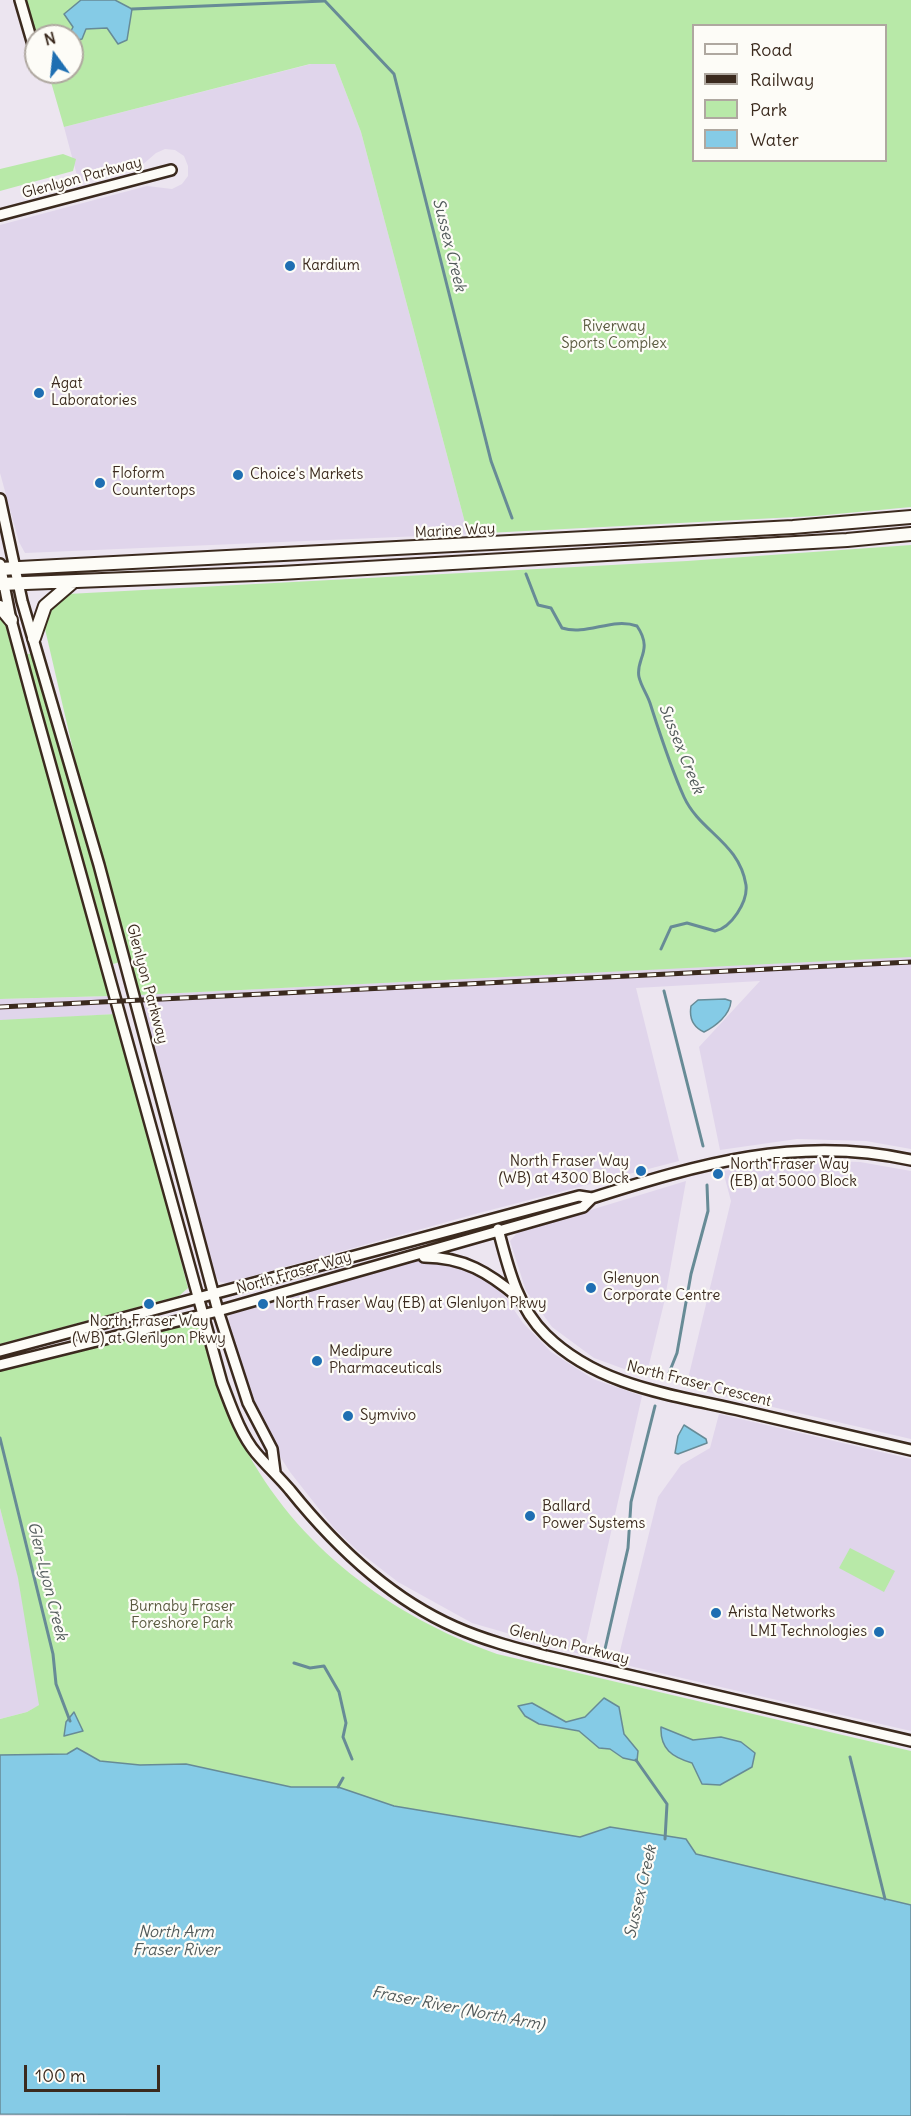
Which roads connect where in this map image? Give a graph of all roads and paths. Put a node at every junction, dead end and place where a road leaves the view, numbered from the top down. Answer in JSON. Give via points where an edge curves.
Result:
{"nodes":[{"id":1,"x":20,"y":0,"type":"edge"},
{"id":2,"x":27,"y":24,"type":"edge"},
{"id":3,"x":171,"y":170,"type":"dead end"},
{"id":4,"x":0,"y":215,"type":"edge"},
{"id":5,"x":0,"y":499,"type":"edge"},
{"id":6,"x":911,"y":517,"type":"edge"},
{"id":7,"x":911,"y":534,"type":"edge"},
{"id":8,"x":0,"y":568,"type":"edge"},
{"id":9,"x":16,"y":569,"type":"junction"},
{"id":10,"x":73,"y":582,"type":"junction"},
{"id":11,"x":2,"y":584,"type":"edge"},
{"id":12,"x":20,"y":584,"type":"junction"},
{"id":13,"x":0,"y":607,"type":"edge"},
{"id":14,"x":12,"y":620,"type":"junction"},
{"id":15,"x":34,"y":638,"type":"junction"},
{"id":16,"x":911,"y":1160,"type":"edge"},
{"id":17,"x":592,"y":1198,"type":"junction"},
{"id":18,"x":495,"y":1218,"type":"junction"},
{"id":19,"x":499,"y":1233,"type":"junction"},
{"id":20,"x":413,"y":1257,"type":"junction"},
{"id":21,"x":213,"y":1293,"type":"junction"},
{"id":22,"x":200,"y":1297,"type":"junction"},
{"id":23,"x":520,"y":1299,"type":"junction"},
{"id":24,"x":218,"y":1311,"type":"junction"},
{"id":25,"x":203,"y":1315,"type":"junction"},
{"id":26,"x":0,"y":1351,"type":"edge"},
{"id":27,"x":0,"y":1365,"type":"edge"},
{"id":28,"x":911,"y":1450,"type":"edge"},
{"id":29,"x":275,"y":1472,"type":"junction"},
{"id":30,"x":911,"y":1741,"type":"edge"}],
"edges":[{"from":1,"to":2,"type":"street"},
{"from":3,"to":4,"type":"street","name":"Glenlyon Parkway"},
{"from":5,"to":9,"type":"street","name":"Glenlyon Parkway"},
{"from":6,"to":9,"type":"main road","name":"Marine Way","via":[[782,528]]},
{"from":7,"to":10,"type":"main road","name":"Marine Way"},
{"from":8,"to":9,"type":"main road","name":"Marine Way"},
{"from":8,"to":11,"type":"street","name":"Glenlyon Parkway"},
{"from":9,"to":12,"type":"street","name":"Glenlyon Parkway"},
{"from":10,"to":12,"type":"main road","name":"Marine Way"},
{"from":10,"to":15,"type":"main road","via":[[45,606]]},
{"from":11,"to":12,"type":"main road","name":"Marine Way"},
{"from":11,"to":14,"type":"street","name":"Glenlyon Parkway"},
{"from":12,"to":15,"type":"street","name":"Glenlyon Parkway"},
{"from":13,"to":14,"type":"main road"},
{"from":14,"to":22,"type":"street","name":"Glenlyon Parkway"},
{"from":15,"to":21,"type":"street","name":"Glenlyon Parkway"},
{"from":16,"to":17,"type":"street","name":"North Fraser Way","via":[[854,1151],[769,1152]]},
{"from":17,"to":18,"type":"street","name":"North Fraser Way","via":[[579,1196]]},
{"from":17,"to":19,"type":"street","name":"North Fraser Way","via":[[583,1207]]},
{"from":18,"to":19,"type":"street","name":"North Fraser Crescent"},
{"from":18,"to":21,"type":"street","name":"North Fraser Way"},
{"from":19,"to":20,"type":"street","name":"North Fraser Way"},
{"from":19,"to":23,"type":"street","name":"North Fraser Crescent"},
{"from":20,"to":23,"type":"street","via":[[446,1257],[474,1265]]},
{"from":20,"to":24,"type":"street","name":"North Fraser Way"},
{"from":21,"to":22,"type":"street","name":"North Fraser Way"},
{"from":21,"to":24,"type":"street","name":"Glenlyon Parkway"},
{"from":22,"to":25,"type":"street","name":"Glenlyon Parkway"},
{"from":22,"to":26,"type":"street","name":"North Fraser Way"},
{"from":23,"to":28,"type":"street","name":"North Fraser Crescent","via":[[537,1325],[560,1347],[596,1371],[623,1382]]},
{"from":24,"to":25,"type":"street","name":"North Fraser Way"},
{"from":24,"to":29,"type":"street","name":"Glenlyon Parkway","via":[[248,1403],[272,1449]]},
{"from":25,"to":27,"type":"street","name":"North Fraser Way"},
{"from":25,"to":29,"type":"street","name":"Glenlyon Parkway","via":[[236,1417],[255,1452]]},
{"from":29,"to":30,"type":"street","name":"Glenlyon Parkway","via":[[322,1530],[360,1565],[415,1606],[453,1626],[546,1656]]}]}
